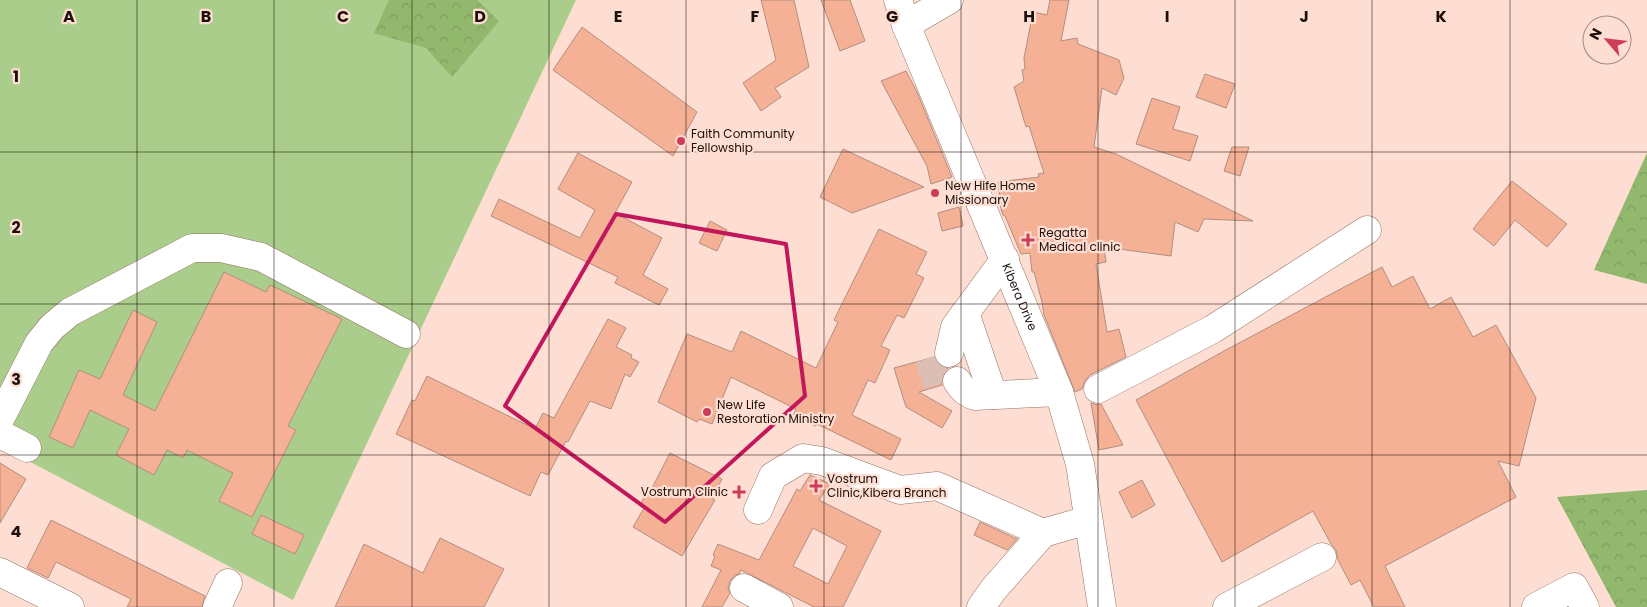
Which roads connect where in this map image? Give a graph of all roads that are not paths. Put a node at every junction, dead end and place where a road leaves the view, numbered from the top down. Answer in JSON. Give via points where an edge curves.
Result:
{"nodes":[{"id":1,"x":949,"y":0,"type":"edge"},
{"id":2,"x":902,"y":13,"type":"edge"},
{"id":3,"x":1367,"y":230,"type":"dead end"},
{"id":4,"x":1005,"y":260,"type":"junction"},
{"id":5,"x":406,"y":334,"type":"dead end"},
{"id":6,"x":1098,"y":389,"type":"dead end"},
{"id":7,"x":1059,"y":392,"type":"junction"},
{"id":8,"x":0,"y":420,"type":"edge"},
{"id":9,"x":0,"y":434,"type":"edge"},
{"id":10,"x":27,"y":448,"type":"dead end"},
{"id":11,"x":758,"y":510,"type":"dead end"},
{"id":12,"x":1088,"y":520,"type":"junction"},
{"id":13,"x":1043,"y":533,"type":"junction"},
{"id":14,"x":1322,"y":557,"type":"dead end"},
{"id":15,"x":0,"y":572,"type":"edge"},
{"id":16,"x":744,"y":588,"type":"dead end"},
{"id":17,"x":70,"y":607,"type":"edge"},
{"id":18,"x":779,"y":607,"type":"edge"},
{"id":19,"x":981,"y":607,"type":"edge"},
{"id":20,"x":1102,"y":607,"type":"edge"},
{"id":21,"x":1227,"y":607,"type":"edge"},
{"id":22,"x":1536,"y":607,"type":"edge"},
{"id":23,"x":1585,"y":607,"type":"edge"}],
"edges":[{"from":1,"to":2,"type":"street"},
{"from":2,"to":4,"type":"street","name":"Kibera Drive"},
{"from":3,"to":6,"type":"street","via":[[1212,329]]},
{"from":4,"to":7,"type":"street","name":"Kibera Drive"},
{"from":4,"to":7,"type":"street","via":[[949,338],[966,390]]},
{"from":5,"to":8,"type":"street","via":[[261,257],[221,248],[192,248],[70,312],[52,327],[39,343]]},
{"from":7,"to":12,"type":"street","name":"Kibera Drive","via":[[1080,464]]},
{"from":9,"to":10,"type":"street"},
{"from":11,"to":13,"type":"street","via":[[773,476],[803,458],[822,461],[900,490],[937,486]]},
{"from":12,"to":13,"type":"street"},
{"from":12,"to":20,"type":"street","name":"Kibera Drive"},
{"from":13,"to":19,"type":"street"},
{"from":14,"to":21,"type":"street"},
{"from":15,"to":17,"type":"street"},
{"from":16,"to":18,"type":"street"},
{"from":22,"to":23,"type":"street","via":[[1574,587]]}]}
